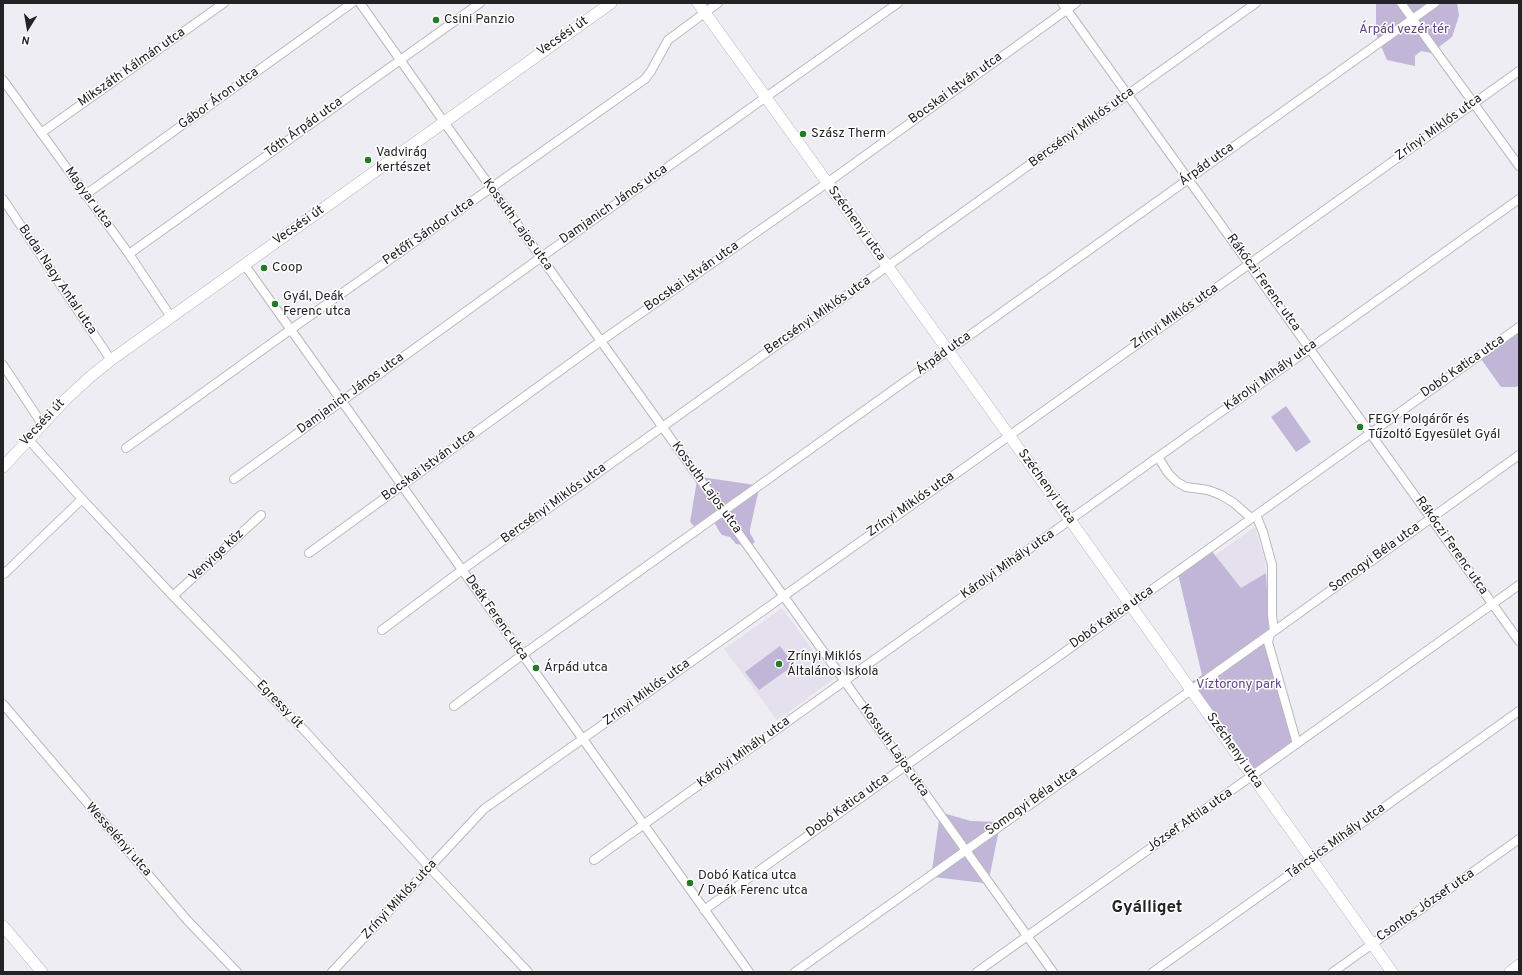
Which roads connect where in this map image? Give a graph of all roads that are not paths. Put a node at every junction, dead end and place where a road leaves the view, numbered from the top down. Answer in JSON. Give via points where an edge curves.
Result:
{"nodes":[{"id":1,"x":224,"y":3,"type":"edge"},
{"id":2,"x":352,"y":3,"type":"edge"},
{"id":3,"x":360,"y":3,"type":"edge"},
{"id":4,"x":480,"y":3,"type":"edge"},
{"id":5,"x":611,"y":3,"type":"edge"},
{"id":6,"x":718,"y":3,"type":"edge"},
{"id":7,"x":898,"y":3,"type":"edge"},
{"id":8,"x":1076,"y":3,"type":"edge"},
{"id":9,"x":1256,"y":3,"type":"edge"},
{"id":10,"x":1401,"y":3,"type":"edge"},
{"id":11,"x":1434,"y":3,"type":"edge"},
{"id":12,"x":1065,"y":6,"type":"edge"},
{"id":13,"x":702,"y":8,"type":"edge"},
{"id":14,"x":1412,"y":18,"type":"junction"},
{"id":15,"x":401,"y":60,"type":"junction"},
{"id":16,"x":1519,"y":71,"type":"edge"},
{"id":17,"x":3,"y":80,"type":"edge"},
{"id":18,"x":1128,"y":95,"type":"junction"},
{"id":19,"x":766,"y":97,"type":"junction"},
{"id":20,"x":1473,"y":104,"type":"junction"},
{"id":21,"x":444,"y":122,"type":"junction"},
{"id":22,"x":41,"y":133,"type":"junction"},
{"id":23,"x":1519,"y":166,"type":"edge"},
{"id":24,"x":1188,"y":179,"type":"junction"},
{"id":25,"x":827,"y":182,"type":"junction"},
{"id":26,"x":490,"y":188,"type":"junction"},
{"id":27,"x":86,"y":195,"type":"junction"},
{"id":28,"x":3,"y":198,"type":"edge"},
{"id":29,"x":1519,"y":199,"type":"edge"},
{"id":30,"x":129,"y":254,"type":"junction"},
{"id":31,"x":540,"y":258,"type":"junction"},
{"id":32,"x":244,"y":264,"type":"junction"},
{"id":33,"x":1249,"y":264,"type":"junction"},
{"id":34,"x":887,"y":267,"type":"junction"},
{"id":35,"x":171,"y":316,"type":"junction"},
{"id":36,"x":1519,"y":327,"type":"edge"},
{"id":37,"x":290,"y":330,"type":"junction"},
{"id":38,"x":601,"y":341,"type":"junction"},
{"id":39,"x":1310,"y":348,"type":"junction"},
{"id":40,"x":948,"y":351,"type":"junction"},
{"id":41,"x":111,"y":360,"type":"junction"},
{"id":42,"x":3,"y":365,"type":"edge"},
{"id":43,"x":341,"y":401,"type":"junction"},
{"id":44,"x":42,"y":424,"type":"junction"},
{"id":45,"x":662,"y":427,"type":"junction"},
{"id":46,"x":1370,"y":433,"type":"junction"},
{"id":47,"x":1009,"y":436,"type":"junction"},
{"id":48,"x":28,"y":439,"type":"junction"},
{"id":49,"x":126,"y":448,"type":"dead end"},
{"id":50,"x":1519,"y":455,"type":"edge"},
{"id":51,"x":1158,"y":457,"type":"junction"},
{"id":52,"x":3,"y":467,"type":"edge"},
{"id":53,"x":234,"y":479,"type":"dead end"},
{"id":54,"x":401,"y":486,"type":"junction"},
{"id":55,"x":82,"y":499,"type":"junction"},
{"id":56,"x":723,"y":512,"type":"junction"},
{"id":57,"x":261,"y":515,"type":"dead end"},
{"id":58,"x":1254,"y":517,"type":"junction"},
{"id":59,"x":1431,"y":518,"type":"junction"},
{"id":60,"x":1070,"y":520,"type":"junction"},
{"id":61,"x":310,"y":553,"type":"dead end"},
{"id":62,"x":462,"y":570,"type":"junction"},
{"id":63,"x":4,"y":574,"type":"edge"},
{"id":64,"x":1519,"y":585,"type":"edge"},
{"id":65,"x":173,"y":596,"type":"junction"},
{"id":66,"x":783,"y":596,"type":"junction"},
{"id":67,"x":1492,"y":604,"type":"junction"},
{"id":68,"x":1130,"y":605,"type":"junction"},
{"id":69,"x":382,"y":630,"type":"dead end"},
{"id":70,"x":1271,"y":634,"type":"junction"},
{"id":71,"x":1519,"y":641,"type":"edge"},
{"id":72,"x":522,"y":655,"type":"junction"},
{"id":73,"x":844,"y":681,"type":"junction"},
{"id":74,"x":1190,"y":690,"type":"junction"},
{"id":75,"x":3,"y":704,"type":"edge"},
{"id":76,"x":454,"y":706,"type":"dead end"},
{"id":77,"x":1519,"y":711,"type":"edge"},
{"id":78,"x":583,"y":740,"type":"junction"},
{"id":79,"x":1297,"y":744,"type":"junction"},
{"id":80,"x":904,"y":766,"type":"junction"},
{"id":81,"x":1252,"y":777,"type":"junction"},
{"id":82,"x":643,"y":824,"type":"junction"},
{"id":83,"x":1519,"y":839,"type":"edge"},
{"id":84,"x":965,"y":850,"type":"junction"},
{"id":85,"x":594,"y":860,"type":"dead end"},
{"id":86,"x":1311,"y":860,"type":"junction"},
{"id":87,"x":430,"y":868,"type":"junction"},
{"id":88,"x":704,"y":910,"type":"junction"},
{"id":89,"x":3,"y":926,"type":"edge"},
{"id":90,"x":1027,"y":936,"type":"junction"},
{"id":91,"x":1372,"y":944,"type":"junction"},
{"id":92,"x":1519,"y":966,"type":"edge"},
{"id":93,"x":42,"y":972,"type":"edge"},
{"id":94,"x":237,"y":972,"type":"edge"},
{"id":95,"x":332,"y":972,"type":"edge"},
{"id":96,"x":528,"y":972,"type":"edge"},
{"id":97,"x":749,"y":972,"type":"edge"},
{"id":98,"x":795,"y":972,"type":"edge"},
{"id":99,"x":977,"y":972,"type":"edge"},
{"id":100,"x":1053,"y":972,"type":"edge"},
{"id":101,"x":1153,"y":972,"type":"edge"},
{"id":102,"x":1333,"y":972,"type":"edge"},
{"id":103,"x":1392,"y":972,"type":"edge"},
{"id":104,"x":1510,"y":972,"type":"edge"}],
"edges":[{"from":1,"to":22,"type":"street","name":"Mikszáth Kálmán utca"},
{"from":2,"to":27,"type":"street","name":"Gábor Áron utca"},
{"from":3,"to":15,"type":"street","name":"Kossuth Lajos utca"},
{"from":4,"to":15,"type":"street","name":"Tóth Árpád utca"},
{"from":5,"to":21,"type":"street","name":"Vecsési út"},
{"from":6,"to":13,"type":"street","name":"Petőfi Sándor utca"},
{"from":7,"to":19,"type":"street","name":"Damjanich János utca"},
{"from":8,"to":12,"type":"street","name":"Bocskai István utca"},
{"from":9,"to":18,"type":"street","name":"Bercsényi Miklós utca"},
{"from":10,"to":14,"type":"street"},
{"from":11,"to":14,"type":"street","name":"Árpád utca"},
{"from":12,"to":18,"type":"street","name":"Rákóczi Ferenc utca"},
{"from":12,"to":25,"type":"street","name":"Bocskai István utca"},
{"from":13,"to":19,"type":"street","name":"Széchenyi utca"},
{"from":13,"to":26,"type":"street","name":"Petőfi Sándor utca","via":[[668,40],[645,79]]},
{"from":14,"to":20,"type":"street"},
{"from":14,"to":24,"type":"street","name":"Árpád utca"},
{"from":15,"to":21,"type":"street","name":"Kossuth Lajos utca"},
{"from":15,"to":30,"type":"street","name":"Tóth Árpád utca"},
{"from":16,"to":20,"type":"street","name":"Zrínyi Miklós utca"},
{"from":17,"to":22,"type":"street","name":"Magyar utca"},
{"from":18,"to":24,"type":"street","name":"Rákóczi Ferenc utca"},
{"from":18,"to":34,"type":"street","name":"Bercsényi Miklós utca"},
{"from":19,"to":25,"type":"street","name":"Széchenyi utca"},
{"from":19,"to":31,"type":"street","name":"Damjanich János utca"},
{"from":20,"to":23,"type":"street"},
{"from":20,"to":33,"type":"street","name":"Zrínyi Miklós utca"},
{"from":21,"to":26,"type":"street","name":"Kossuth Lajos utca"},
{"from":21,"to":32,"type":"street","name":"Vecsési út"},
{"from":22,"to":27,"type":"street","name":"Magyar utca"},
{"from":24,"to":33,"type":"street","name":"Rákóczi Ferenc utca"},
{"from":24,"to":40,"type":"street","name":"Árpád utca"},
{"from":25,"to":34,"type":"street","name":"Széchenyi utca"},
{"from":25,"to":38,"type":"street","name":"Bocskai István utca"},
{"from":26,"to":31,"type":"street","name":"Kossuth Lajos utca"},
{"from":26,"to":37,"type":"street","name":"Petőfi Sándor utca"},
{"from":27,"to":30,"type":"street","name":"Magyar utca"},
{"from":28,"to":41,"type":"street","name":"Budai Nagy Antal utca"},
{"from":29,"to":39,"type":"street","name":"Károlyi Mihály utca"},
{"from":30,"to":35,"type":"street","name":"Magyar utca"},
{"from":31,"to":38,"type":"street","name":"Kossuth Lajos utca"},
{"from":31,"to":43,"type":"street","name":"Damjanich János utca"},
{"from":32,"to":35,"type":"street","name":"Vecsési út"},
{"from":32,"to":37,"type":"street","name":"Deák Ferenc utca"},
{"from":33,"to":39,"type":"street","name":"Rákóczi Ferenc utca"},
{"from":33,"to":47,"type":"street","name":"Zrínyi Miklós utca"},
{"from":34,"to":40,"type":"street","name":"Széchenyi utca"},
{"from":34,"to":45,"type":"street","name":"Bercsényi Miklós utca"},
{"from":35,"to":41,"type":"street","name":"Vecsési út"},
{"from":36,"to":46,"type":"street","name":"Dobó Katica utca"},
{"from":37,"to":43,"type":"street","name":"Deák Ferenc utca"},
{"from":37,"to":49,"type":"street","name":"Petőfi Sándor utca"},
{"from":38,"to":45,"type":"street","name":"Kossuth Lajos utca"},
{"from":38,"to":54,"type":"street","name":"Bocskai István utca"},
{"from":39,"to":46,"type":"street","name":"Rákóczi Ferenc utca"},
{"from":39,"to":51,"type":"street","name":"Károlyi Mihály utca"},
{"from":40,"to":47,"type":"street","name":"Széchenyi utca"},
{"from":40,"to":56,"type":"street","name":"Árpád utca"},
{"from":41,"to":44,"type":"street","name":"Vecsési út","via":[[77,388]]},
{"from":42,"to":44,"type":"street"},
{"from":43,"to":53,"type":"street","name":"Damjanich János utca"},
{"from":43,"to":54,"type":"street","name":"Deák Ferenc utca"},
{"from":44,"to":48,"type":"street","name":"Vecsési út"},
{"from":45,"to":56,"type":"street","name":"Kossuth Lajos utca"},
{"from":45,"to":62,"type":"street","name":"Bercsényi Miklós utca"},
{"from":46,"to":58,"type":"street","name":"Dobó Katica utca"},
{"from":46,"to":59,"type":"street","name":"Rákóczi Ferenc utca"},
{"from":47,"to":60,"type":"street","name":"Széchenyi utca"},
{"from":47,"to":66,"type":"street","name":"Zrínyi Miklós utca"},
{"from":48,"to":52,"type":"street","name":"Vecsési út"},
{"from":48,"to":55,"type":"street","name":"Egressy út"},
{"from":50,"to":59,"type":"street","name":"Somogyi Béla utca"},
{"from":51,"to":58,"type":"street","via":[[1176,482],[1186,487],[1221,495]]},
{"from":51,"to":60,"type":"street","name":"Károlyi Mihály utca"},
{"from":54,"to":61,"type":"street","name":"Bocskai István utca"},
{"from":54,"to":62,"type":"street","name":"Deák Ferenc utca"},
{"from":55,"to":63,"type":"street"},
{"from":55,"to":65,"type":"street","name":"Egressy út"},
{"from":56,"to":66,"type":"street","name":"Kossuth Lajos utca"},
{"from":56,"to":72,"type":"street","name":"Árpád utca"},
{"from":57,"to":65,"type":"street","name":"Venyige köz"},
{"from":58,"to":68,"type":"street","name":"Dobó Katica utca"},
{"from":58,"to":70,"type":"street","via":[[1263,532],[1272,565]]},
{"from":59,"to":67,"type":"street","name":"Rákóczi Ferenc utca"},
{"from":59,"to":70,"type":"street","name":"Somogyi Béla utca"},
{"from":60,"to":68,"type":"street","name":"Széchenyi utca"},
{"from":60,"to":73,"type":"street","name":"Károlyi Mihály utca"},
{"from":62,"to":69,"type":"street","name":"Bercsényi Miklós utca"},
{"from":62,"to":72,"type":"street","name":"Deák Ferenc utca"},
{"from":64,"to":67,"type":"street","name":"József Attila utca"},
{"from":65,"to":87,"type":"street","name":"Egressy út","via":[[304,730]]},
{"from":66,"to":73,"type":"street","name":"Kossuth Lajos utca"},
{"from":66,"to":78,"type":"street","name":"Zrínyi Miklós utca"},
{"from":67,"to":71,"type":"street","name":"Rákóczi Ferenc utca"},
{"from":67,"to":79,"type":"street","name":"József Attila utca"},
{"from":68,"to":74,"type":"street","name":"Széchenyi utca"},
{"from":68,"to":80,"type":"street","name":"Dobó Katica utca"},
{"from":70,"to":74,"type":"street","name":"Somogyi Béla utca"},
{"from":70,"to":79,"type":"street","via":[[1268,642]]},
{"from":72,"to":76,"type":"street","name":"Árpád utca"},
{"from":72,"to":78,"type":"street","name":"Deák Ferenc utca"},
{"from":73,"to":80,"type":"street","name":"Kossuth Lajos utca"},
{"from":73,"to":82,"type":"street","name":"Károlyi Mihály utca"},
{"from":74,"to":81,"type":"street","name":"Széchenyi utca"},
{"from":74,"to":84,"type":"street","name":"Somogyi Béla utca"},
{"from":75,"to":94,"type":"street","name":"Wesselényi utca","via":[[187,920]]},
{"from":77,"to":86,"type":"street","name":"Táncsics Mihály utca"},
{"from":78,"to":82,"type":"street","name":"Deák Ferenc utca"},
{"from":78,"to":87,"type":"street","name":"Zrínyi Miklós utca","via":[[484,809]]},
{"from":79,"to":81,"type":"street","name":"József Attila utca"},
{"from":80,"to":84,"type":"street","name":"Kossuth Lajos utca"},
{"from":80,"to":88,"type":"street","name":"Dobó Katica utca"},
{"from":81,"to":86,"type":"street","name":"Széchenyi utca"},
{"from":81,"to":90,"type":"street","name":"József Attila utca"},
{"from":82,"to":85,"type":"street","name":"Károlyi Mihály utca"},
{"from":82,"to":88,"type":"street","name":"Deák Ferenc utca"},
{"from":83,"to":91,"type":"street","name":"Csontos József utca"},
{"from":84,"to":90,"type":"street","name":"Kossuth Lajos utca"},
{"from":84,"to":98,"type":"street","name":"Somogyi Béla utca"},
{"from":86,"to":91,"type":"street","name":"Széchenyi utca"},
{"from":86,"to":101,"type":"street","name":"Táncsics Mihály utca"},
{"from":87,"to":95,"type":"street","name":"Zrínyi Miklós utca"},
{"from":87,"to":96,"type":"street","name":"Egressy út"},
{"from":88,"to":97,"type":"street","name":"Deák Ferenc utca"},
{"from":89,"to":93,"type":"street"},
{"from":90,"to":99,"type":"street","name":"József Attila utca"},
{"from":90,"to":100,"type":"street","name":"Kossuth Lajos utca"},
{"from":91,"to":102,"type":"street","name":"Csontos József utca"},
{"from":91,"to":103,"type":"street","name":"Széchenyi utca"},
{"from":92,"to":104,"type":"street"}]}
